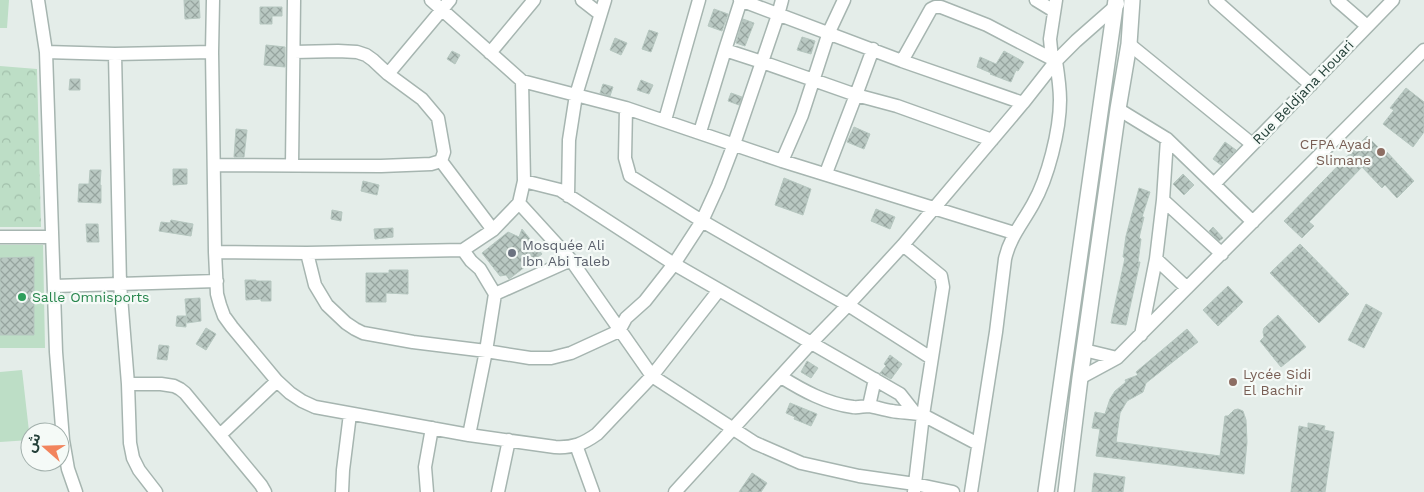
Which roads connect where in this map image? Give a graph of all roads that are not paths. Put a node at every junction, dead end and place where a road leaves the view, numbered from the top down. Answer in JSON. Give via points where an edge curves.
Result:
{"nodes":[{"id":1,"x":38,"y":0,"type":"edge"},
{"id":2,"x":213,"y":0,"type":"edge"},
{"id":3,"x":294,"y":0,"type":"edge"},
{"id":4,"x":431,"y":0,"type":"edge"},
{"id":5,"x":450,"y":0,"type":"edge"},
{"id":6,"x":534,"y":0,"type":"edge"},
{"id":7,"x":582,"y":0,"type":"edge"},
{"id":8,"x":605,"y":0,"type":"edge"},
{"id":9,"x":699,"y":0,"type":"edge"},
{"id":10,"x":741,"y":0,"type":"edge"},
{"id":11,"x":782,"y":0,"type":"edge"},
{"id":12,"x":844,"y":0,"type":"edge"},
{"id":13,"x":1036,"y":0,"type":"edge"},
{"id":14,"x":1132,"y":0,"type":"edge"},
{"id":15,"x":1215,"y":0,"type":"edge"},
{"id":16,"x":1337,"y":0,"type":"edge"},
{"id":17,"x":1393,"y":0,"type":"edge"},
{"id":18,"x":1118,"y":2,"type":"edge"},
{"id":19,"x":1055,"y":5,"type":"edge"},
{"id":20,"x":441,"y":10,"type":"junction"},
{"id":21,"x":600,"y":14,"type":"junction"},
{"id":22,"x":778,"y":15,"type":"junction"},
{"id":23,"x":1367,"y":26,"type":"junction"},
{"id":24,"x":828,"y":32,"type":"junction"},
{"id":25,"x":1129,"y":44,"type":"junction"},
{"id":26,"x":872,"y":49,"type":"junction"},
{"id":27,"x":724,"y":50,"type":"junction"},
{"id":28,"x":1424,"y":50,"type":"edge"},
{"id":29,"x":46,"y":52,"type":"junction"},
{"id":30,"x":212,"y":52,"type":"junction"},
{"id":31,"x":294,"y":52,"type":"junction"},
{"id":32,"x":490,"y":53,"type":"junction"},
{"id":33,"x":115,"y":54,"type":"junction"},
{"id":34,"x":1054,"y":60,"type":"junction"},
{"id":35,"x":902,"y":61,"type":"junction"},
{"id":36,"x":762,"y":62,"type":"junction"},
{"id":37,"x":388,"y":74,"type":"junction"},
{"id":38,"x":813,"y":80,"type":"junction"},
{"id":39,"x":522,"y":81,"type":"junction"},
{"id":40,"x":1311,"y":85,"type":"junction"},
{"id":41,"x":576,"y":95,"type":"junction"},
{"id":42,"x":856,"y":95,"type":"junction"},
{"id":43,"x":1023,"y":103,"type":"junction"},
{"id":44,"x":626,"y":108,"type":"junction"},
{"id":45,"x":1118,"y":109,"type":"junction"},
{"id":46,"x":665,"y":120,"type":"junction"},
{"id":47,"x":700,"y":132,"type":"junction"},
{"id":48,"x":1167,"y":139,"type":"junction"},
{"id":49,"x":992,"y":140,"type":"junction"},
{"id":50,"x":734,"y":144,"type":"junction"},
{"id":51,"x":1252,"y":144,"type":"junction"},
{"id":52,"x":441,"y":160,"type":"junction"},
{"id":53,"x":782,"y":161,"type":"junction"},
{"id":54,"x":214,"y":165,"type":"junction"},
{"id":55,"x":292,"y":166,"type":"junction"},
{"id":56,"x":826,"y":173,"type":"junction"},
{"id":57,"x":524,"y":181,"type":"junction"},
{"id":58,"x":1214,"y":184,"type":"junction"},
{"id":59,"x":568,"y":196,"type":"junction"},
{"id":60,"x":1164,"y":200,"type":"junction"},
{"id":61,"x":519,"y":204,"type":"junction"},
{"id":62,"x":933,"y":209,"type":"junction"},
{"id":63,"x":702,"y":221,"type":"junction"},
{"id":64,"x":1253,"y":222,"type":"junction"},
{"id":65,"x":492,"y":230,"type":"junction"},
{"id":66,"x":1014,"y":233,"type":"junction"},
{"id":67,"x":0,"y":237,"type":"edge"},
{"id":68,"x":52,"y":237,"type":"junction"},
{"id":69,"x":903,"y":245,"type":"junction"},
{"id":70,"x":463,"y":250,"type":"junction"},
{"id":71,"x":215,"y":252,"type":"junction"},
{"id":72,"x":307,"y":253,"type":"junction"},
{"id":73,"x":1222,"y":254,"type":"junction"},
{"id":74,"x":1156,"y":259,"type":"junction"},
{"id":75,"x":570,"y":260,"type":"junction"},
{"id":76,"x":674,"y":264,"type":"junction"},
{"id":77,"x":216,"y":281,"type":"junction"},
{"id":78,"x":120,"y":284,"type":"junction"},
{"id":79,"x":54,"y":286,"type":"junction"},
{"id":80,"x":1186,"y":288,"type":"junction"},
{"id":81,"x":719,"y":290,"type":"junction"},
{"id":82,"x":495,"y":294,"type":"junction"},
{"id":83,"x":848,"y":305,"type":"junction"},
{"id":84,"x":619,"y":331,"type":"junction"},
{"id":85,"x":1141,"y":335,"type":"junction"},
{"id":86,"x":810,"y":343,"type":"junction"},
{"id":87,"x":486,"y":350,"type":"junction"},
{"id":88,"x":1084,"y":350,"type":"junction"},
{"id":89,"x":931,"y":358,"type":"junction"},
{"id":90,"x":1117,"y":358,"type":"junction"},
{"id":91,"x":652,"y":376,"type":"junction"},
{"id":92,"x":780,"y":377,"type":"junction"},
{"id":93,"x":1080,"y":378,"type":"junction"},
{"id":94,"x":875,"y":379,"type":"junction"},
{"id":95,"x":277,"y":381,"type":"junction"},
{"id":96,"x":128,"y":384,"type":"junction"},
{"id":97,"x":869,"y":406,"type":"junction"},
{"id":98,"x":350,"y":414,"type":"junction"},
{"id":99,"x":919,"y":414,"type":"junction"},
{"id":100,"x":432,"y":428,"type":"junction"},
{"id":101,"x":732,"y":429,"type":"junction"},
{"id":102,"x":220,"y":435,"type":"junction"},
{"id":103,"x":470,"y":435,"type":"junction"},
{"id":104,"x":509,"y":440,"type":"junction"},
{"id":105,"x":978,"y":444,"type":"junction"},
{"id":106,"x":576,"y":445,"type":"junction"},
{"id":107,"x":915,"y":488,"type":"edge"},
{"id":108,"x":76,"y":492,"type":"edge"},
{"id":109,"x":156,"y":492,"type":"edge"},
{"id":110,"x":265,"y":492,"type":"edge"},
{"id":111,"x":342,"y":492,"type":"edge"},
{"id":112,"x":427,"y":492,"type":"edge"},
{"id":113,"x":498,"y":492,"type":"edge"},
{"id":114,"x":593,"y":492,"type":"edge"},
{"id":115,"x":674,"y":492,"type":"edge"},
{"id":116,"x":953,"y":492,"type":"edge"},
{"id":117,"x":971,"y":492,"type":"edge"},
{"id":118,"x":1046,"y":492,"type":"edge"},
{"id":119,"x":1066,"y":492,"type":"edge"}],
"edges":[{"from":1,"to":29,"type":"street"},
{"from":2,"to":30,"type":"street"},
{"from":3,"to":31,"type":"street"},
{"from":4,"to":20,"type":"street"},
{"from":5,"to":20,"type":"street"},
{"from":6,"to":32,"type":"street"},
{"from":7,"to":21,"type":"street"},
{"from":8,"to":21,"type":"street"},
{"from":9,"to":46,"type":"street"},
{"from":10,"to":22,"type":"street"},
{"from":10,"to":27,"type":"street"},
{"from":11,"to":22,"type":"street"},
{"from":12,"to":24,"type":"street"},
{"from":13,"to":19,"type":"street"},
{"from":14,"to":25,"type":"street"},
{"from":15,"to":40,"type":"street"},
{"from":16,"to":23,"type":"street"},
{"from":17,"to":23,"type":"street","name":"Rue Beldjana Houari"},
{"from":18,"to":34,"type":"street"},
{"from":18,"to":118,"type":"street"},
{"from":19,"to":34,"type":"street","via":[[1050,39]]},
{"from":20,"to":32,"type":"street"},
{"from":20,"to":37,"type":"street"},
{"from":21,"to":41,"type":"street"},
{"from":22,"to":24,"type":"street"},
{"from":22,"to":36,"type":"street"},
{"from":23,"to":40,"type":"street","name":"Rue Beldjana Houari"},
{"from":24,"to":26,"type":"street"},
{"from":24,"to":38,"type":"street"},
{"from":25,"to":45,"type":"street"},
{"from":25,"to":51,"type":"street"},
{"from":26,"to":35,"type":"street"},
{"from":26,"to":42,"type":"street"},
{"from":27,"to":36,"type":"street"},
{"from":27,"to":47,"type":"street"},
{"from":28,"to":64,"type":"street"},
{"from":29,"to":33,"type":"street"},
{"from":29,"to":68,"type":"street"},
{"from":30,"to":33,"type":"street"},
{"from":30,"to":54,"type":"street"},
{"from":31,"to":37,"type":"street","via":[[357,52],[366,55]]},
{"from":31,"to":55,"type":"street"},
{"from":32,"to":39,"type":"street"},
{"from":33,"to":78,"type":"street"},
{"from":34,"to":35,"type":"street","via":[[941,6],[931,9]]},
{"from":34,"to":43,"type":"street"},
{"from":34,"to":66,"type":"street","via":[[1060,101],[1056,138],[1034,204]]},
{"from":35,"to":43,"type":"street"},
{"from":36,"to":38,"type":"street"},
{"from":36,"to":50,"type":"street"},
{"from":37,"to":52,"type":"street","via":[[422,99],[438,118],[444,152]]},
{"from":38,"to":42,"type":"street"},
{"from":38,"to":53,"type":"street"},
{"from":39,"to":41,"type":"street"},
{"from":39,"to":57,"type":"street"},
{"from":40,"to":51,"type":"street","name":"Rue Beldjana Houari"},
{"from":41,"to":44,"type":"street"},
{"from":41,"to":59,"type":"street","via":[[569,140]]},
{"from":42,"to":49,"type":"street"},
{"from":42,"to":56,"type":"street"},
{"from":43,"to":49,"type":"street"},
{"from":44,"to":46,"type":"street"},
{"from":44,"to":63,"type":"street","via":[[625,158],[630,176]]},
{"from":45,"to":48,"type":"street"},
{"from":45,"to":88,"type":"street"},
{"from":46,"to":47,"type":"street"},
{"from":47,"to":50,"type":"street"},
{"from":48,"to":58,"type":"street"},
{"from":48,"to":60,"type":"street"},
{"from":49,"to":62,"type":"street"},
{"from":50,"to":53,"type":"street"},
{"from":50,"to":63,"type":"street"},
{"from":51,"to":58,"type":"street","name":"Rue Beldjana Houari"},
{"from":52,"to":55,"type":"street","via":[[412,165]]},
{"from":52,"to":65,"type":"street"},
{"from":53,"to":56,"type":"street"},
{"from":54,"to":55,"type":"street"},
{"from":54,"to":71,"type":"street"},
{"from":56,"to":62,"type":"street"},
{"from":57,"to":59,"type":"street","via":[[560,190]]},
{"from":57,"to":61,"type":"street"},
{"from":58,"to":64,"type":"street"},
{"from":59,"to":76,"type":"street"},
{"from":60,"to":73,"type":"street"},
{"from":60,"to":74,"type":"street"},
{"from":61,"to":65,"type":"street"},
{"from":61,"to":75,"type":"street"},
{"from":62,"to":66,"type":"street"},
{"from":62,"to":69,"type":"street"},
{"from":63,"to":76,"type":"street"},
{"from":63,"to":83,"type":"street"},
{"from":64,"to":73,"type":"street"},
{"from":65,"to":70,"type":"street"},
{"from":66,"to":105,"type":"street","via":[[1005,259]]},
{"from":67,"to":68,"type":"street"},
{"from":68,"to":79,"type":"street"},
{"from":69,"to":83,"type":"street"},
{"from":69,"to":89,"type":"street","via":[[941,276],[943,287]]},
{"from":70,"to":72,"type":"street"},
{"from":70,"to":82,"type":"street"},
{"from":71,"to":72,"type":"street"},
{"from":71,"to":77,"type":"street"},
{"from":72,"to":87,"type":"street","via":[[315,285],[327,305],[355,329],[413,342]]},
{"from":73,"to":80,"type":"street"},
{"from":74,"to":80,"type":"street"},
{"from":74,"to":85,"type":"street"},
{"from":75,"to":82,"type":"street"},
{"from":75,"to":84,"type":"street"},
{"from":76,"to":81,"type":"street"},
{"from":76,"to":84,"type":"street","via":[[645,301],[626,318]]},
{"from":77,"to":78,"type":"street"},
{"from":77,"to":95,"type":"street","via":[[224,316]]},
{"from":78,"to":79,"type":"street"},
{"from":78,"to":96,"type":"street"},
{"from":79,"to":108,"type":"street","via":[[63,440]]},
{"from":80,"to":85,"type":"street"},
{"from":81,"to":86,"type":"street"},
{"from":81,"to":91,"type":"street"},
{"from":82,"to":87,"type":"street"},
{"from":83,"to":86,"type":"street"},
{"from":83,"to":89,"type":"street"},
{"from":84,"to":87,"type":"street","via":[[571,353],[551,358],[530,358]]},
{"from":84,"to":91,"type":"street"},
{"from":85,"to":90,"type":"street"},
{"from":86,"to":92,"type":"street"},
{"from":86,"to":94,"type":"street"},
{"from":87,"to":103,"type":"street"},
{"from":88,"to":90,"type":"street"},
{"from":88,"to":93,"type":"street"},
{"from":89,"to":99,"type":"street"},
{"from":90,"to":93,"type":"street"},
{"from":91,"to":101,"type":"street"},
{"from":91,"to":106,"type":"street","via":[[597,434]]},
{"from":92,"to":97,"type":"street","via":[[842,405],[855,408]]},
{"from":92,"to":101,"type":"street"},
{"from":93,"to":119,"type":"street"},
{"from":94,"to":97,"type":"street"},
{"from":94,"to":99,"type":"street","via":[[900,394]]},
{"from":95,"to":98,"type":"street","via":[[290,393],[315,407]]},
{"from":95,"to":102,"type":"street"},
{"from":96,"to":102,"type":"street","via":[[161,384],[180,389]]},
{"from":96,"to":109,"type":"street","via":[[131,451],[138,470]]},
{"from":97,"to":99,"type":"street"},
{"from":98,"to":100,"type":"street"},
{"from":98,"to":111,"type":"street"},
{"from":99,"to":105,"type":"street"},
{"from":99,"to":107,"type":"street"},
{"from":100,"to":103,"type":"street"},
{"from":100,"to":112,"type":"street","via":[[425,466]]},
{"from":101,"to":107,"type":"street","via":[[801,463]]},
{"from":101,"to":115,"type":"street"},
{"from":102,"to":110,"type":"street"},
{"from":103,"to":104,"type":"street"},
{"from":104,"to":106,"type":"street","via":[[567,448]]},
{"from":104,"to":113,"type":"street"},
{"from":105,"to":117,"type":"street"},
{"from":106,"to":114,"type":"street"},
{"from":107,"to":116,"type":"street"}]}
